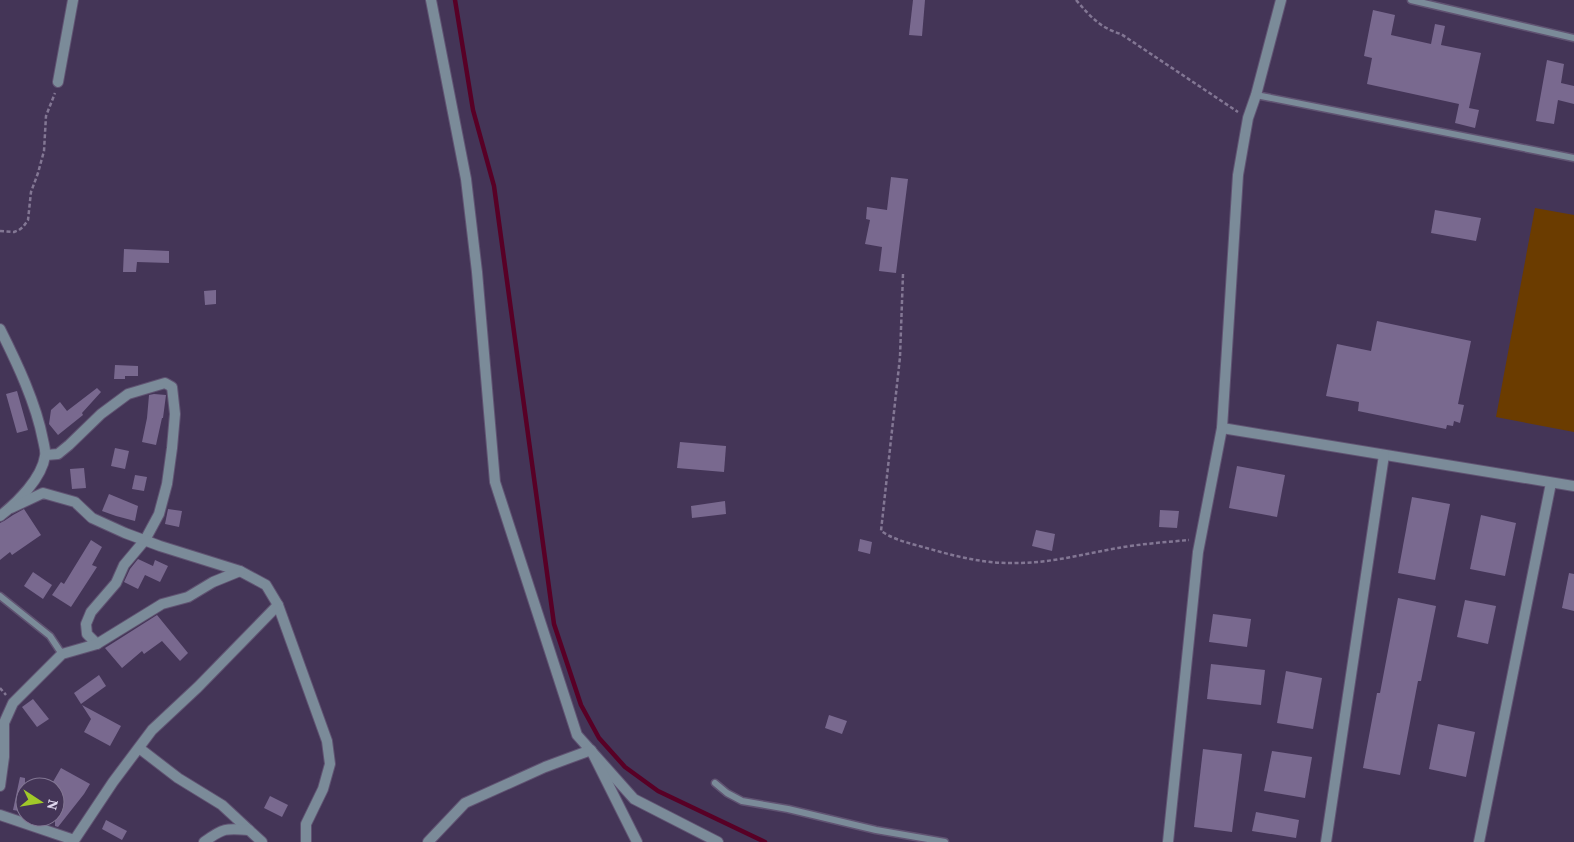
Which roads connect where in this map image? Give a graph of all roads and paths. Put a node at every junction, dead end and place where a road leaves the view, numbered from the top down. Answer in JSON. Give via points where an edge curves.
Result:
{"nodes":[{"id":1,"x":73,"y":0,"type":"edge"},
{"id":2,"x":431,"y":0,"type":"edge"},
{"id":3,"x":1076,"y":0,"type":"edge"},
{"id":4,"x":1281,"y":0,"type":"edge"},
{"id":5,"x":1411,"y":0,"type":"edge"},
{"id":6,"x":1574,"y":38,"type":"edge"},
{"id":7,"x":58,"y":82,"type":"joint"},
{"id":8,"x":1256,"y":95,"type":"junction"},
{"id":9,"x":1248,"y":118,"type":"junction"},
{"id":10,"x":1574,"y":158,"type":"edge"},
{"id":11,"x":0,"y":231,"type":"edge"},
{"id":12,"x":903,"y":274,"type":"dead end"},
{"id":13,"x":0,"y":329,"type":"edge"},
{"id":14,"x":1222,"y":428,"type":"junction"},
{"id":15,"x":46,"y":455,"type":"junction"},
{"id":16,"x":1384,"y":455,"type":"junction"},
{"id":17,"x":1551,"y":483,"type":"junction"},
{"id":18,"x":1574,"y":486,"type":"edge"},
{"id":19,"x":11,"y":508,"type":"junction"},
{"id":20,"x":0,"y":516,"type":"edge"},
{"id":21,"x":1201,"y":539,"type":"junction"},
{"id":22,"x":145,"y":540,"type":"junction"},
{"id":23,"x":240,"y":571,"type":"junction"},
{"id":24,"x":0,"y":596,"type":"edge"},
{"id":25,"x":278,"y":605,"type":"junction"},
{"id":26,"x":97,"y":644,"type":"junction"},
{"id":27,"x":62,"y":654,"type":"junction"},
{"id":28,"x":2,"y":724,"type":"edge"},
{"id":29,"x":139,"y":748,"type":"junction"},
{"id":30,"x":591,"y":750,"type":"junction"},
{"id":31,"x":715,"y":783,"type":"dead end"},
{"id":32,"x":0,"y":786,"type":"edge"},
{"id":33,"x":0,"y":815,"type":"edge"},
{"id":34,"x":249,"y":830,"type":"junction"},
{"id":35,"x":74,"y":841,"type":"edge"},
{"id":36,"x":204,"y":842,"type":"edge"},
{"id":37,"x":262,"y":842,"type":"edge"},
{"id":38,"x":306,"y":842,"type":"edge"},
{"id":39,"x":428,"y":842,"type":"edge"},
{"id":40,"x":637,"y":842,"type":"edge"},
{"id":41,"x":718,"y":842,"type":"edge"},
{"id":42,"x":945,"y":842,"type":"edge"},
{"id":43,"x":1168,"y":842,"type":"edge"},
{"id":44,"x":1326,"y":842,"type":"edge"},
{"id":45,"x":1479,"y":842,"type":"edge"}],
"edges":[{"from":1,"to":7,"type":"street"},
{"from":2,"to":30,"type":"street","via":[[466,179],[495,482],[577,735]]},
{"from":3,"to":9,"type":"path","via":[[1092,18],[1109,30],[1121,34]]},
{"from":4,"to":8,"type":"street"},
{"from":5,"to":6,"type":"lane"},
{"from":7,"to":11,"type":"path","via":[[46,116],[44,151],[31,192],[28,220],[23,228],[14,232]]},
{"from":8,"to":9,"type":"street"},
{"from":8,"to":10,"type":"lane"},
{"from":9,"to":14,"type":"street","via":[[1238,175]]},
{"from":12,"to":21,"type":"path","via":[[900,357],[881,531],[906,543],[945,553],[1016,563]]},
{"from":13,"to":15,"type":"street","via":[[40,422]]},
{"from":14,"to":16,"type":"street"},
{"from":14,"to":21,"type":"street"},
{"from":15,"to":19,"type":"street","via":[[36,478]]},
{"from":15,"to":22,"type":"street","via":[[58,454],[69,446],[128,394],[165,383],[172,387],[175,414],[167,484],[159,514]]},
{"from":16,"to":17,"type":"street"},
{"from":16,"to":44,"type":"street"},
{"from":17,"to":18,"type":"street"},
{"from":17,"to":45,"type":"street"},
{"from":19,"to":20,"type":"street"},
{"from":19,"to":22,"type":"street","via":[[43,493],[76,502],[92,518]]},
{"from":21,"to":43,"type":"street"},
{"from":22,"to":23,"type":"street"},
{"from":22,"to":26,"type":"street","via":[[124,565],[116,583],[91,612],[86,624],[87,634]]},
{"from":23,"to":25,"type":"street","via":[[266,585]]},
{"from":23,"to":26,"type":"street","via":[[188,597],[162,604]]},
{"from":24,"to":27,"type":"lane","via":[[50,636]]},
{"from":25,"to":29,"type":"street","via":[[152,730]]},
{"from":25,"to":38,"type":"street","via":[[327,741],[330,764],[323,789],[306,824]]},
{"from":26,"to":27,"type":"street"},
{"from":27,"to":28,"type":"street","via":[[13,703]]},
{"from":28,"to":32,"type":"street","via":[[4,756]]},
{"from":29,"to":34,"type":"street","via":[[222,806]]},
{"from":29,"to":35,"type":"street"},
{"from":30,"to":39,"type":"street","via":[[545,766],[465,804]]},
{"from":30,"to":40,"type":"street"},
{"from":30,"to":41,"type":"street","via":[[634,799]]},
{"from":31,"to":42,"type":"lane","via":[[742,801]]},
{"from":33,"to":35,"type":"street"},
{"from":34,"to":36,"type":"street","via":[[219,831]]},
{"from":34,"to":37,"type":"street"}]}
